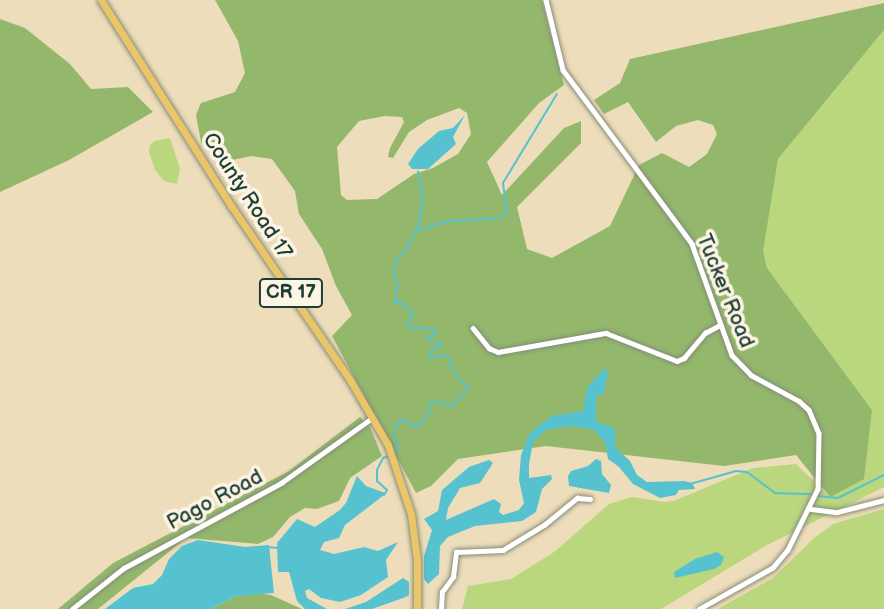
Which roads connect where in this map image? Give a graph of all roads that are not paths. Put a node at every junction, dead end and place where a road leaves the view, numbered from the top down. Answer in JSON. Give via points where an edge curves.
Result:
{"nodes":[{"id":1,"x":101,"y":0,"type":"edge"},
{"id":2,"x":545,"y":0,"type":"edge"},
{"id":3,"x":720,"y":325,"type":"junction"},
{"id":4,"x":473,"y":328,"type":"dead end"},
{"id":5,"x":373,"y":418,"type":"junction"},
{"id":6,"x":590,"y":499,"type":"dead end"},
{"id":7,"x":884,"y":500,"type":"edge"},
{"id":8,"x":811,"y":509,"type":"junction"},
{"id":9,"x":72,"y":609,"type":"edge"},
{"id":10,"x":417,"y":609,"type":"edge"},
{"id":11,"x":442,"y":609,"type":"edge"},
{"id":12,"x":700,"y":609,"type":"edge"}],
"edges":[{"from":1,"to":5,"type":"main road","name":"County Road 17","number":"CR 17"},
{"from":2,"to":3,"type":"street","name":"Tucker Road","via":[[563,70],[692,244]]},
{"from":3,"to":4,"type":"street","via":[[677,361],[606,333],[498,352]]},
{"from":3,"to":8,"type":"street","name":"Tucker Road","via":[[741,366],[762,383],[799,401],[815,421],[821,458]]},
{"from":5,"to":9,"type":"street","name":"Pago Road","via":[[281,483],[124,568]]},
{"from":5,"to":10,"type":"main road","name":"County Road 17","number":"CR 17","via":[[397,468],[411,514]]},
{"from":6,"to":11,"type":"street","via":[[577,498],[503,550],[456,552],[453,577],[442,592]]},
{"from":7,"to":8,"type":"street","via":[[837,512]]},
{"from":8,"to":12,"type":"street","name":"Tucker Road","via":[[773,568]]}]}
